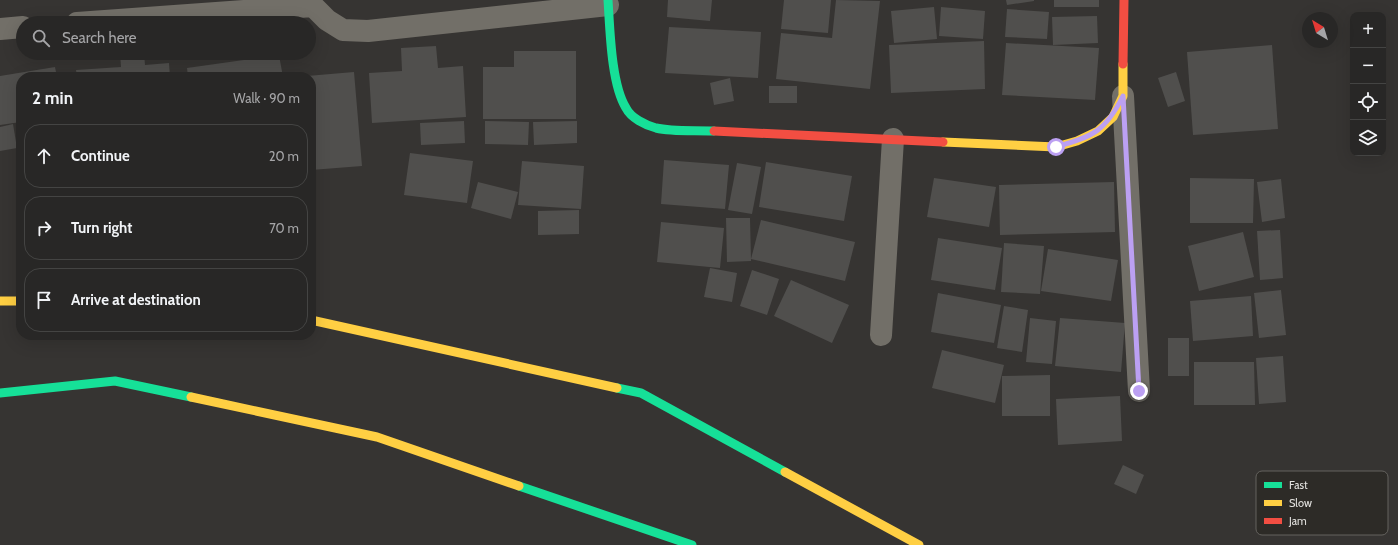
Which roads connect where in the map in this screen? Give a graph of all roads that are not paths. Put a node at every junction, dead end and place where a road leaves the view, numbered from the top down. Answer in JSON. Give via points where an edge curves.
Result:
{"nodes":[{"id":1,"x":1124,"y":0,"type":"edge"},
{"id":2,"x":608,"y":2,"type":"edge"},
{"id":3,"x":312,"y":3,"type":"edge"},
{"id":4,"x":159,"y":16,"type":"edge"},
{"id":5,"x":16,"y":28,"type":"edge"},
{"id":6,"x":0,"y":29,"type":"edge"},
{"id":7,"x":1123,"y":96,"type":"junction"},
{"id":8,"x":893,"y":139,"type":"junction"},
{"id":9,"x":0,"y":301,"type":"edge"},
{"id":10,"x":16,"y":302,"type":"edge"},
{"id":11,"x":316,"y":321,"type":"edge"},
{"id":12,"x":881,"y":335,"type":"dead end"},
{"id":13,"x":1139,"y":391,"type":"dead end"},
{"id":14,"x":0,"y":393,"type":"edge"},
{"id":15,"x":692,"y":545,"type":"edge"},
{"id":16,"x":919,"y":545,"type":"edge"}],
"edges":[{"from":1,"to":7,"type":"street"},
{"from":2,"to":3,"type":"street","via":[[368,31],[343,30],[327,20]]},
{"from":2,"to":8,"type":"street","via":[[618,91],[625,109],[638,121],[657,128]]},
{"from":3,"to":4,"type":"street"},
{"from":5,"to":6,"type":"street"},
{"from":7,"to":8,"type":"street","via":[[1113,116],[1098,131],[1056,147]]},
{"from":7,"to":13,"type":"street"},
{"from":8,"to":12,"type":"street"},
{"from":9,"to":10,"type":"street"},
{"from":11,"to":16,"type":"street","via":[[641,394]]},
{"from":14,"to":15,"type":"street","via":[[115,381],[377,437]]}]}
